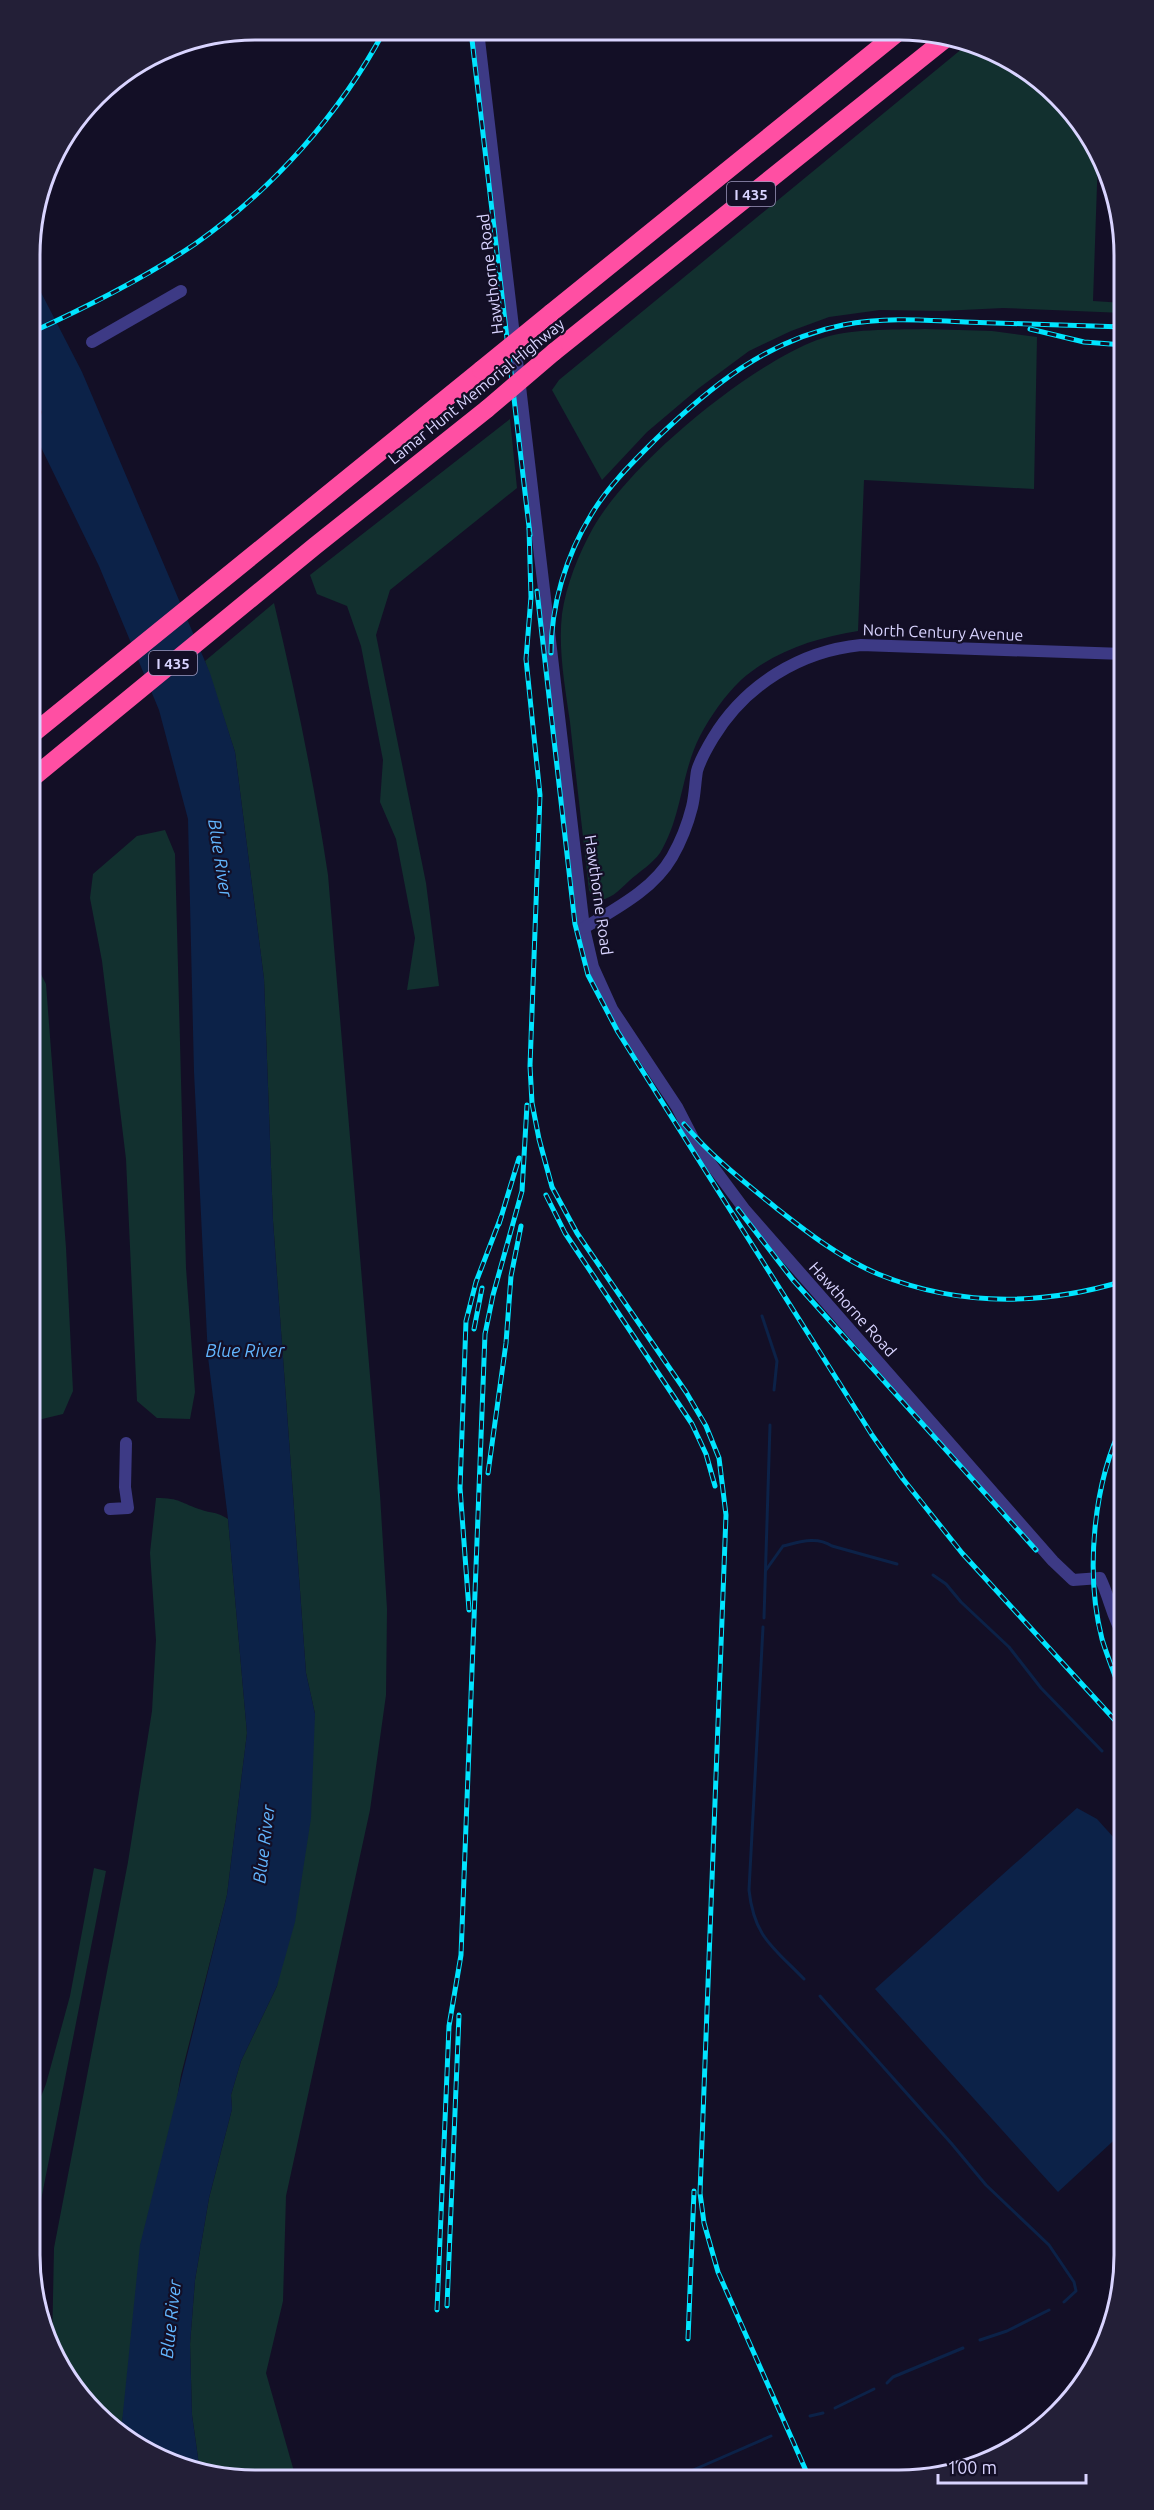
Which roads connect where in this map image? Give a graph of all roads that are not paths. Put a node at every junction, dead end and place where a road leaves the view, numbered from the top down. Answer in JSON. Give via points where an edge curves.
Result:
{"nodes":[{"id":1,"x":889,"y":40,"type":"edge"},
{"id":2,"x":479,"y":41,"type":"edge"},
{"id":3,"x":938,"y":44,"type":"edge"},
{"id":4,"x":182,"y":291,"type":"dead end"},
{"id":5,"x":92,"y":342,"type":"dead end"},
{"id":6,"x":1114,"y":654,"type":"edge"},
{"id":7,"x":40,"y":728,"type":"edge"},
{"id":8,"x":40,"y":772,"type":"edge"},
{"id":9,"x":584,"y":928,"type":"junction"},
{"id":10,"x":126,"y":1443,"type":"dead end"},
{"id":11,"x":110,"y":1509,"type":"dead end"},
{"id":12,"x":1114,"y":1622,"type":"edge"}],
"edges":[{"from":1,"to":7,"type":"highway","name":"Lamar Hunt Memorial Highway","number":"I 435","bridge":true},
{"from":2,"to":9,"type":"street","name":"Hawthorne Road"},
{"from":3,"to":8,"type":"highway","name":"Lamar Hunt Memorial Highway","number":"I 435","bridge":true},
{"from":4,"to":5,"type":"street"},
{"from":6,"to":9,"type":"street","name":"North Century Avenue","via":[[861,645],[843,646],[801,660],[754,689],[719,729],[698,769],[692,808],[673,856],[662,872]]},
{"from":9,"to":12,"type":"street","name":"Hawthorne Road","via":[[593,967],[612,1009],[696,1144],[745,1210],[1053,1561],[1073,1580],[1100,1578]]},
{"from":10,"to":11,"type":"street","via":[[128,1508]]}]}
